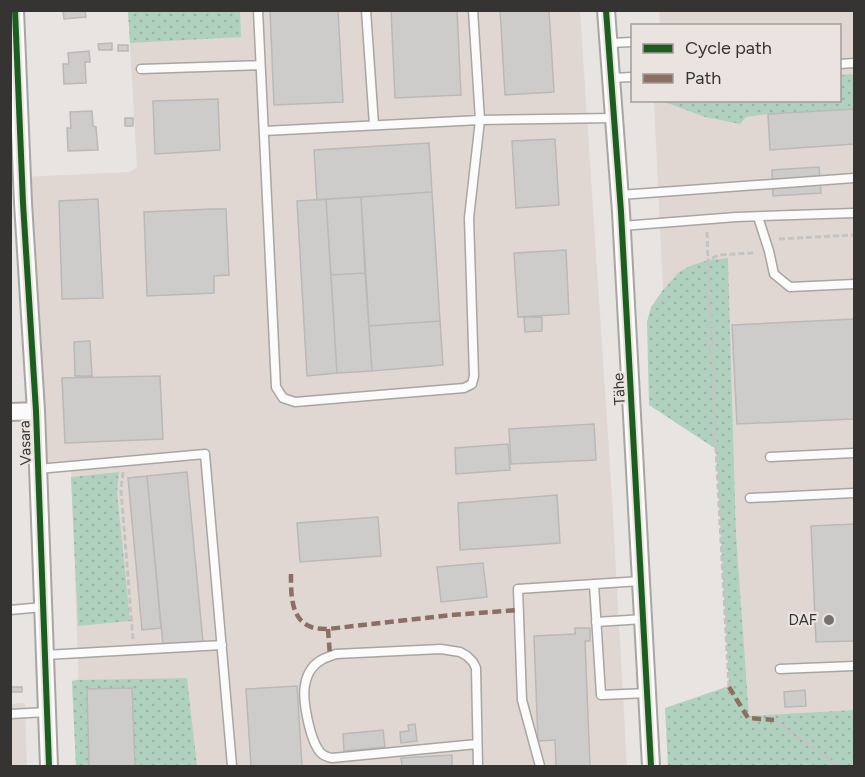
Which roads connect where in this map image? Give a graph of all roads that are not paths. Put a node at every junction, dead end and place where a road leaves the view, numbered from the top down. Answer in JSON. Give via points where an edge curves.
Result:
{"nodes":[{"id":1,"x":15,"y":10,"type":"edge"},
{"id":2,"x":258,"y":10,"type":"edge"},
{"id":3,"x":366,"y":10,"type":"edge"},
{"id":4,"x":473,"y":10,"type":"edge"},
{"id":5,"x":606,"y":10,"type":"edge"},
{"id":6,"x":631,"y":42,"type":"edge"},
{"id":7,"x":609,"y":43,"type":"junction"},
{"id":8,"x":260,"y":64,"type":"junction"},
{"id":9,"x":141,"y":69,"type":"dead end"},
{"id":10,"x":631,"y":77,"type":"edge"},
{"id":11,"x":611,"y":78,"type":"junction"},
{"id":12,"x":614,"y":118,"type":"junction"},
{"id":13,"x":480,"y":120,"type":"junction"},
{"id":14,"x":374,"y":125,"type":"junction"},
{"id":15,"x":264,"y":131,"type":"junction"},
{"id":16,"x":855,"y":178,"type":"edge"},
{"id":17,"x":620,"y":195,"type":"junction"},
{"id":18,"x":17,"y":203,"type":"edge"},
{"id":19,"x":855,"y":213,"type":"edge"},
{"id":20,"x":758,"y":217,"type":"junction"},
{"id":21,"x":621,"y":226,"type":"junction"},
{"id":22,"x":855,"y":285,"type":"edge"},
{"id":23,"x":36,"y":411,"type":"junction"},
{"id":24,"x":10,"y":412,"type":"edge"},
{"id":25,"x":855,"y":453,"type":"edge"},
{"id":26,"x":770,"y":457,"type":"dead end"},
{"id":27,"x":38,"y":469,"type":"junction"},
{"id":28,"x":855,"y":493,"type":"edge"},
{"id":29,"x":750,"y":498,"type":"dead end"},
{"id":30,"x":642,"y":581,"type":"junction"},
{"id":31,"x":594,"y":584,"type":"junction"},
{"id":32,"x":44,"y":607,"type":"junction"},
{"id":33,"x":10,"y":610,"type":"edge"},
{"id":34,"x":644,"y":620,"type":"junction"},
{"id":35,"x":596,"y":622,"type":"junction"},
{"id":36,"x":222,"y":645,"type":"junction"},
{"id":37,"x":45,"y":655,"type":"junction"},
{"id":38,"x":855,"y":666,"type":"edge"},
{"id":39,"x":780,"y":669,"type":"dead end"},
{"id":40,"x":648,"y":693,"type":"junction"},
{"id":41,"x":48,"y":712,"type":"junction"},
{"id":42,"x":10,"y":714,"type":"edge"},
{"id":43,"x":477,"y":744,"type":"junction"},
{"id":44,"x":49,"y":766,"type":"edge"},
{"id":45,"x":232,"y":766,"type":"edge"},
{"id":46,"x":478,"y":766,"type":"edge"},
{"id":47,"x":540,"y":766,"type":"edge"},
{"id":48,"x":651,"y":766,"type":"edge"}],
"edges":[{"from":1,"to":18,"type":"street","name":"Vasara"},
{"from":2,"to":8,"type":"lane"},
{"from":3,"to":14,"type":"lane"},
{"from":4,"to":13,"type":"lane"},
{"from":5,"to":7,"type":"street","name":"Tähe"},
{"from":6,"to":7,"type":"lane"},
{"from":7,"to":11,"type":"street","name":"Tähe"},
{"from":8,"to":9,"type":"lane"},
{"from":8,"to":15,"type":"lane"},
{"from":10,"to":11,"type":"lane"},
{"from":11,"to":12,"type":"street","name":"Tähe"},
{"from":12,"to":13,"type":"lane"},
{"from":12,"to":17,"type":"street","name":"Tähe"},
{"from":13,"to":14,"type":"lane"},
{"from":13,"to":15,"type":"lane","via":[[469,218],[474,376],[471,384],[464,388],[295,402],[283,398],[276,387]]},
{"from":14,"to":15,"type":"lane"},
{"from":16,"to":17,"type":"lane"},
{"from":17,"to":21,"type":"street","name":"Tähe"},
{"from":18,"to":23,"type":"street","name":"Vasara"},
{"from":19,"to":20,"type":"lane"},
{"from":20,"to":21,"type":"lane"},
{"from":20,"to":22,"type":"lane","via":[[774,274],[790,287]]},
{"from":21,"to":30,"type":"street","name":"Tähe"},
{"from":23,"to":24,"type":"street"},
{"from":23,"to":27,"type":"street","name":"Vasara"},
{"from":25,"to":26,"type":"lane"},
{"from":27,"to":32,"type":"street","name":"Vasara"},
{"from":27,"to":36,"type":"lane","via":[[205,454]]},
{"from":28,"to":29,"type":"lane"},
{"from":30,"to":31,"type":"lane"},
{"from":30,"to":34,"type":"street","name":"Tähe"},
{"from":31,"to":35,"type":"lane"},
{"from":31,"to":47,"type":"lane","via":[[518,589],[522,700]]},
{"from":32,"to":33,"type":"lane"},
{"from":32,"to":37,"type":"street","name":"Vasara"},
{"from":34,"to":35,"type":"lane"},
{"from":34,"to":40,"type":"street","name":"Tähe"},
{"from":35,"to":40,"type":"lane","via":[[600,695]]},
{"from":36,"to":37,"type":"lane"},
{"from":36,"to":45,"type":"lane"},
{"from":37,"to":41,"type":"street","name":"Vasara"},
{"from":38,"to":39,"type":"lane"},
{"from":40,"to":48,"type":"street","name":"Tähe"},
{"from":41,"to":42,"type":"lane"},
{"from":41,"to":44,"type":"street","name":"Vasara"},
{"from":43,"to":43,"type":"lane","via":[[476,668],[460,652],[441,649],[336,654],[310,669],[305,686],[306,707],[314,743],[326,757]]},
{"from":43,"to":46,"type":"lane"}]}
